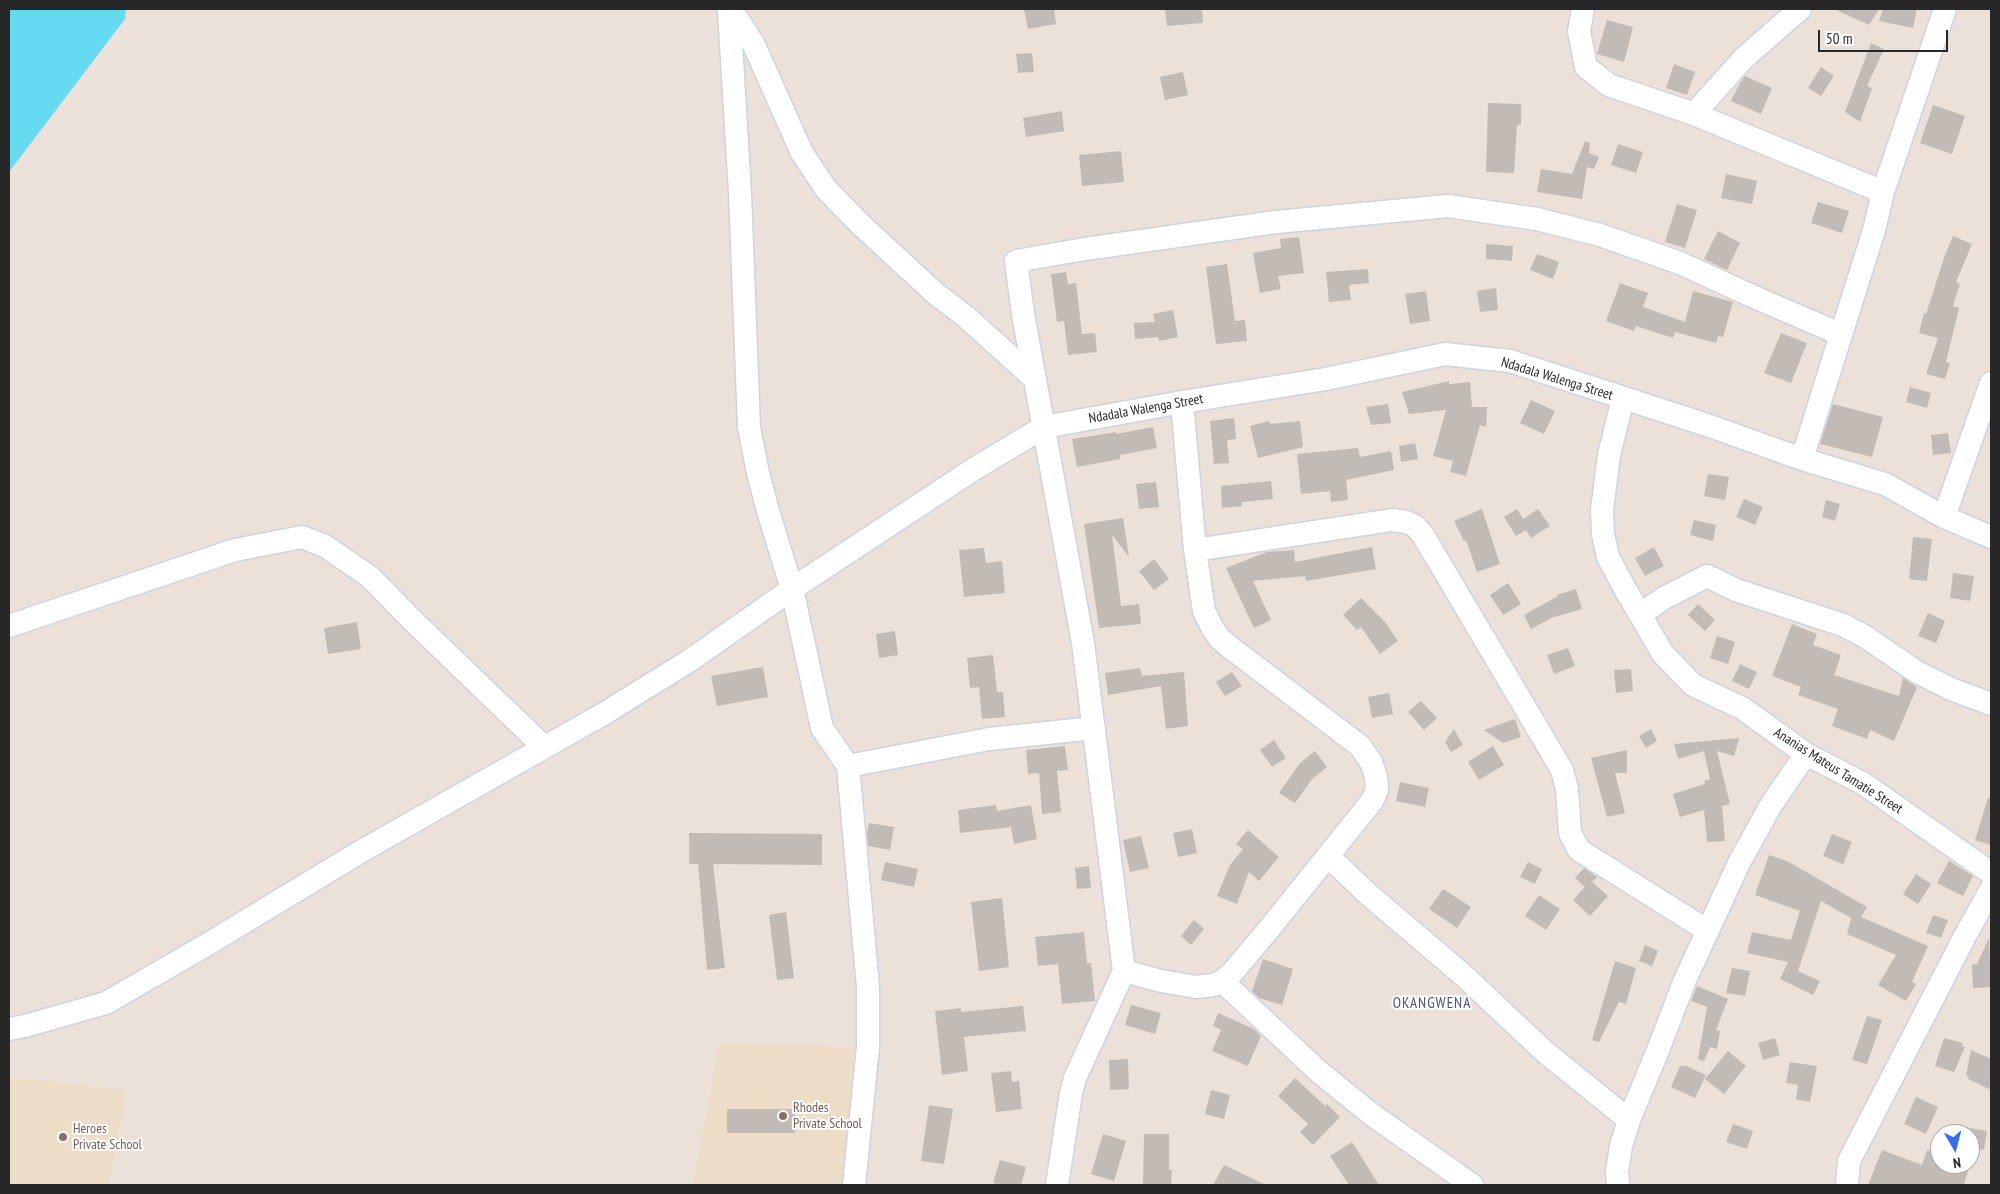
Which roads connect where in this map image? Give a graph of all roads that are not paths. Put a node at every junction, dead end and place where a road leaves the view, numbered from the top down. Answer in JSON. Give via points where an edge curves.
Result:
{"nodes":[{"id":1,"x":1583,"y":9,"type":"edge"},
{"id":2,"x":1800,"y":9,"type":"edge"},
{"id":3,"x":1945,"y":9,"type":"edge"},
{"id":4,"x":729,"y":10,"type":"edge"},
{"id":5,"x":1694,"y":114,"type":"junction"},
{"id":6,"x":1883,"y":192,"type":"junction"},
{"id":7,"x":1840,"y":334,"type":"junction"},
{"id":8,"x":1035,"y":380,"type":"junction"},
{"id":9,"x":1991,"y":383,"type":"edge"},
{"id":10,"x":1623,"y":399,"type":"junction"},
{"id":11,"x":1182,"y":402,"type":"junction"},
{"id":12,"x":1044,"y":427,"type":"junction"},
{"id":13,"x":1802,"y":459,"type":"junction"},
{"id":14,"x":1944,"y":517,"type":"junction"},
{"id":15,"x":1991,"y":537,"type":"edge"},
{"id":16,"x":1195,"y":550,"type":"junction"},
{"id":17,"x":792,"y":589,"type":"junction"},
{"id":18,"x":1641,"y":614,"type":"junction"},
{"id":19,"x":9,"y":626,"type":"edge"},
{"id":20,"x":1991,"y":704,"type":"edge"},
{"id":21,"x":1094,"y":728,"type":"junction"},
{"id":22,"x":544,"y":747,"type":"junction"},
{"id":23,"x":1806,"y":754,"type":"junction"},
{"id":24,"x":848,"y":766,"type":"junction"},
{"id":25,"x":1328,"y":856,"type":"junction"},
{"id":26,"x":1991,"y":873,"type":"edge"},
{"id":27,"x":1991,"y":889,"type":"edge"},
{"id":28,"x":1708,"y":931,"type":"junction"},
{"id":29,"x":1124,"y":971,"type":"junction"},
{"id":30,"x":1222,"y":981,"type":"junction"},
{"id":31,"x":9,"y":1029,"type":"edge"},
{"id":32,"x":1629,"y":1120,"type":"junction"},
{"id":33,"x":1459,"y":1182,"type":"edge"},
{"id":34,"x":854,"y":1185,"type":"edge"},
{"id":35,"x":1058,"y":1185,"type":"edge"},
{"id":36,"x":1618,"y":1185,"type":"edge"},
{"id":37,"x":1847,"y":1185,"type":"edge"}],
"edges":[{"from":1,"to":5,"type":"street","via":[[1579,31],[1586,67],[1609,85]]},
{"from":2,"to":5,"type":"street","via":[[1744,58]]},
{"from":3,"to":6,"type":"street"},
{"from":4,"to":8,"type":"street","via":[[754,45],[802,153],[826,189],[936,294]]},
{"from":4,"to":17,"type":"street","via":[[741,203],[749,427],[760,482]]},
{"from":5,"to":6,"type":"street"},
{"from":6,"to":7,"type":"street"},
{"from":7,"to":8,"type":"street","via":[[1680,263],[1600,234],[1538,219],[1448,206],[1276,222],[1016,261]]},
{"from":7,"to":13,"type":"street"},
{"from":8,"to":12,"type":"street"},
{"from":9,"to":14,"type":"street"},
{"from":10,"to":11,"type":"street","name":"Ndadala Walenga Street","via":[[1510,361],[1445,354],[1326,379]]},
{"from":10,"to":13,"type":"street","name":"Ndadala Walenga Street"},
{"from":10,"to":18,"type":"street","name":"Ananias Mateus Tamatie Street","via":[[1609,455],[1602,510],[1603,534],[1608,557]]},
{"from":11,"to":12,"type":"street","name":"Ndadala Walenga Street"},
{"from":11,"to":16,"type":"street"},
{"from":12,"to":17,"type":"street","via":[[974,469]]},
{"from":12,"to":21,"type":"street","via":[[1083,643]]},
{"from":13,"to":14,"type":"street","name":"Ndadala Walenga Street","via":[[1885,484]]},
{"from":14,"to":15,"type":"street","name":"Ndadala Walenga Street"},
{"from":16,"to":25,"type":"street","via":[[1204,611],[1220,639],[1360,746],[1371,762],[1376,777],[1372,801]]},
{"from":16,"to":28,"type":"street","via":[[1392,520],[1415,526],[1562,770],[1567,789],[1570,833],[1579,850]]},
{"from":17,"to":22,"type":"street","via":[[688,661]]},
{"from":17,"to":24,"type":"street","via":[[822,728]]},
{"from":18,"to":20,"type":"street","via":[[1707,576],[1736,590],[1843,625],[1917,672]]},
{"from":18,"to":23,"type":"street","name":"Ananias Mateus Tamatie Street","via":[[1663,654],[1693,686],[1742,708]]},
{"from":19,"to":22,"type":"street","via":[[235,550],[302,537],[324,546],[370,577]]},
{"from":21,"to":24,"type":"street","via":[[989,739]]},
{"from":21,"to":29,"type":"street"},
{"from":22,"to":31,"type":"street","via":[[106,1003]]},
{"from":23,"to":26,"type":"street","name":"Ananias Mateus Tamatie Street","via":[[1864,784]]},
{"from":23,"to":28,"type":"street","via":[[1752,838]]},
{"from":24,"to":34,"type":"street","via":[[868,986],[868,1047]]},
{"from":25,"to":30,"type":"street"},
{"from":25,"to":32,"type":"street","via":[[1545,1052]]},
{"from":27,"to":37,"type":"street","via":[[1849,1161]]},
{"from":28,"to":32,"type":"street"},
{"from":29,"to":30,"type":"street","via":[[1161,982],[1196,987]]},
{"from":29,"to":35,"type":"street","via":[[1075,1078]]},
{"from":30,"to":33,"type":"street","via":[[1325,1077]]},
{"from":32,"to":36,"type":"street","via":[[1621,1146]]}]}
